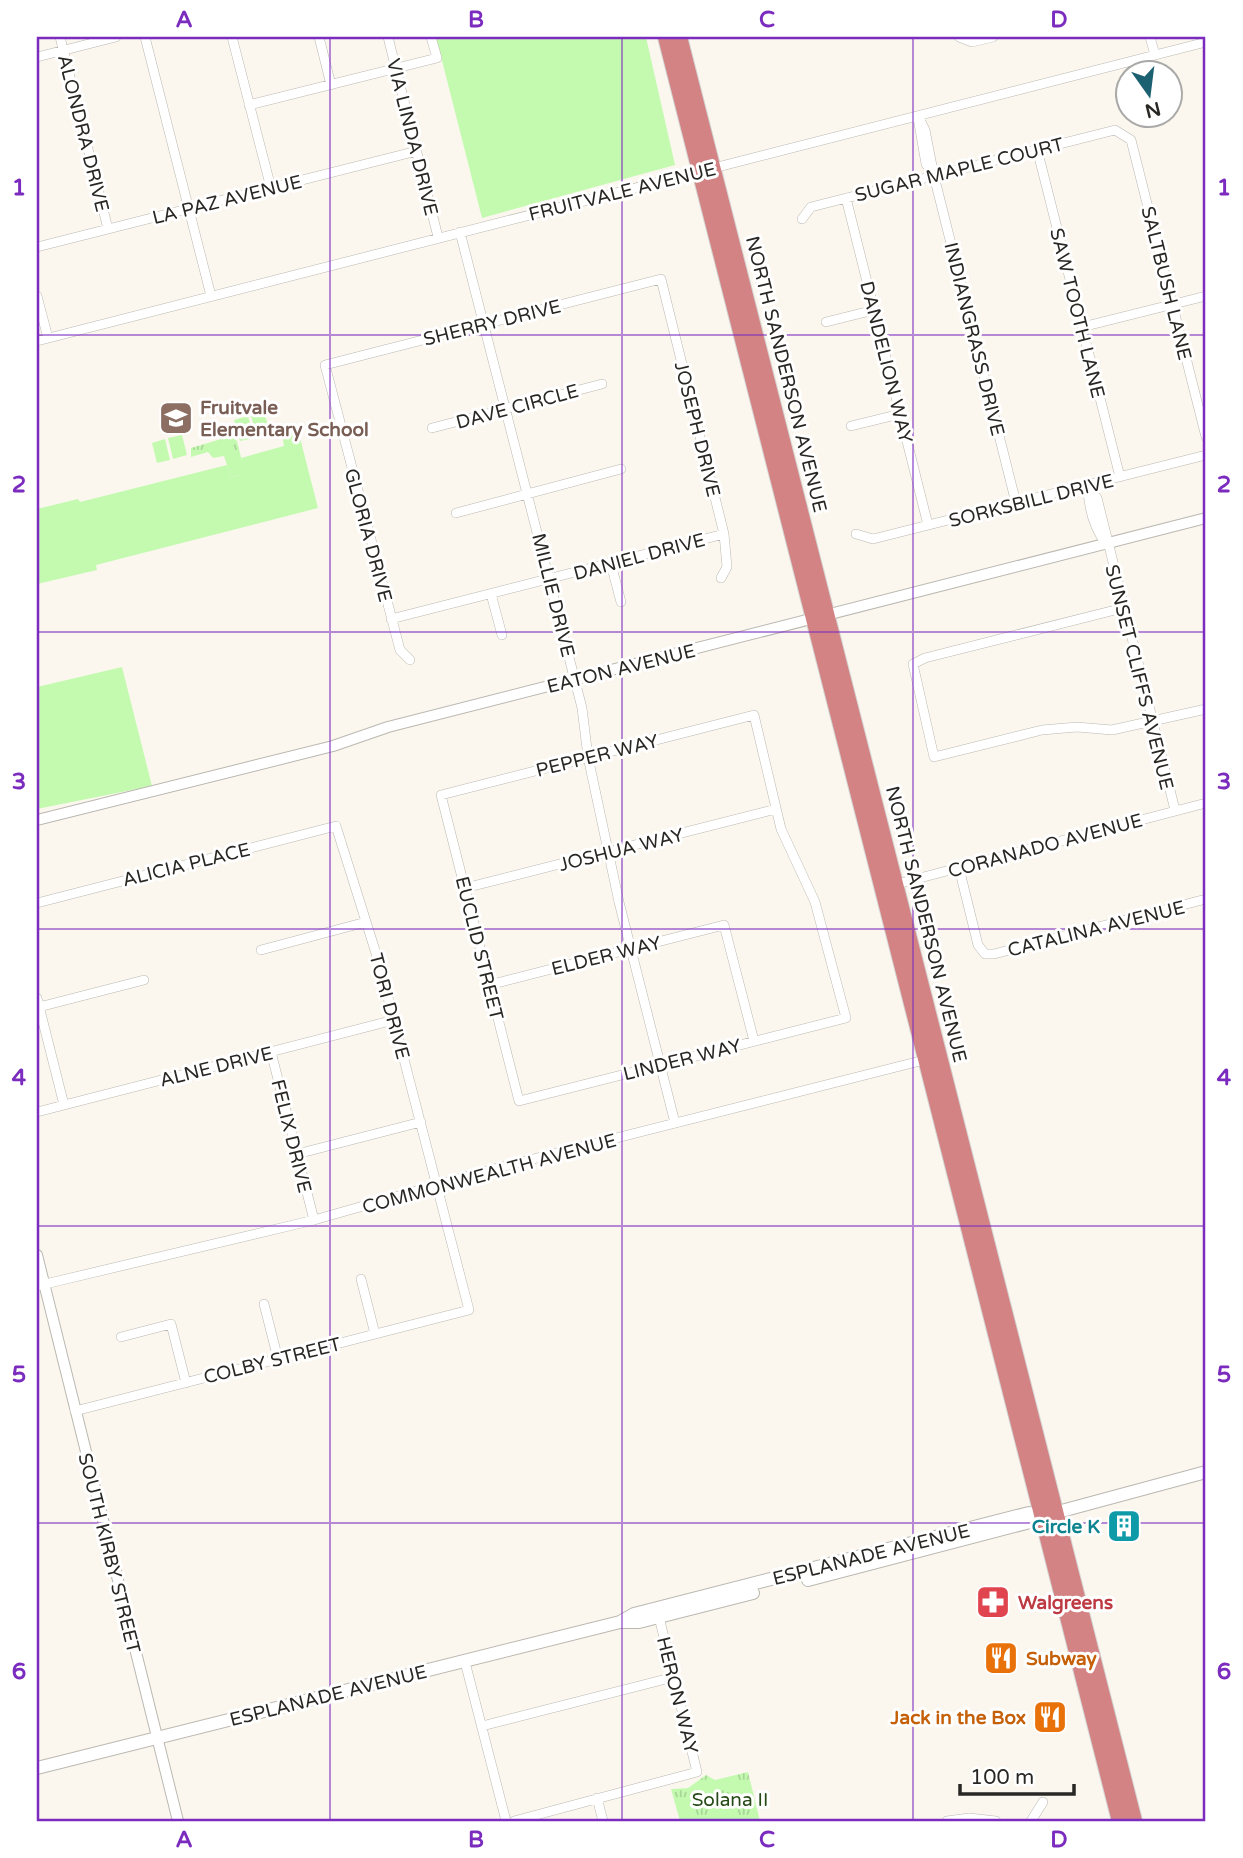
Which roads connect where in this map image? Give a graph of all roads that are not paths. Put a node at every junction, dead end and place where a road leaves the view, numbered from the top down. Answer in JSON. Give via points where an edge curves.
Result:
{"nodes":[{"id":1,"x":60,"y":37,"type":"edge"},
{"id":2,"x":116,"y":37,"type":"edge"},
{"id":3,"x":145,"y":37,"type":"edge"},
{"id":4,"x":232,"y":37,"type":"edge"},
{"id":5,"x":319,"y":37,"type":"edge"},
{"id":6,"x":388,"y":37,"type":"edge"},
{"id":7,"x":431,"y":37,"type":"edge"},
{"id":8,"x":666,"y":37,"type":"edge"},
{"id":9,"x":679,"y":37,"type":"edge"},
{"id":10,"x":993,"y":37,"type":"edge"},
{"id":11,"x":1150,"y":37,"type":"edge"},
{"id":12,"x":962,"y":38,"type":"edge"},
{"id":13,"x":1206,"y":42,"type":"edge"},
{"id":14,"x":63,"y":50,"type":"junction"},
{"id":15,"x":1155,"y":55,"type":"junction"},
{"id":16,"x":37,"y":57,"type":"edge"},
{"id":17,"x":396,"y":68,"type":"junction"},
{"id":18,"x":331,"y":85,"type":"junction"},
{"id":19,"x":249,"y":105,"type":"junction"},
{"id":20,"x":918,"y":116,"type":"junction"},
{"id":21,"x":1123,"y":132,"type":"joint"},
{"id":22,"x":1037,"y":149,"type":"junction"},
{"id":23,"x":417,"y":151,"type":"junction"},
{"id":24,"x":707,"y":170,"type":"junction"},
{"id":25,"x":934,"y":176,"type":"junction"},
{"id":26,"x":271,"y":188,"type":"junction"},
{"id":27,"x":846,"y":198,"type":"junction"},
{"id":28,"x":189,"y":209,"type":"junction"},
{"id":29,"x":802,"y":219,"type":"dead end"},
{"id":30,"x":108,"y":229,"type":"junction"},
{"id":31,"x":460,"y":232,"type":"junction"},
{"id":32,"x":439,"y":237,"type":"junction"},
{"id":33,"x":37,"y":247,"type":"edge"},
{"id":34,"x":660,"y":279,"type":"joint"},
{"id":35,"x":37,"y":296,"type":"edge"},
{"id":36,"x":211,"y":296,"type":"junction"},
{"id":37,"x":1206,"y":296,"type":"edge"},
{"id":38,"x":1173,"y":304,"type":"junction"},
{"id":39,"x":874,"y":310,"type":"junction"},
{"id":40,"x":826,"y":322,"type":"dead end"},
{"id":41,"x":483,"y":324,"type":"junction"},
{"id":42,"x":1082,"y":327,"type":"junction"},
{"id":43,"x":48,"y":338,"type":"junction"},
{"id":44,"x":37,"y":341,"type":"edge"},
{"id":45,"x":324,"y":365,"type":"joint"},
{"id":46,"x":603,"y":384,"type":"dead end"},
{"id":47,"x":505,"y":408,"type":"junction"},
{"id":48,"x":900,"y":414,"type":"junction"},
{"id":49,"x":851,"y":426,"type":"dead end"},
{"id":50,"x":432,"y":428,"type":"dead end"},
{"id":51,"x":1206,"y":437,"type":"edge"},
{"id":52,"x":1206,"y":455,"type":"edge"},
{"id":53,"x":621,"y":469,"type":"dead end"},
{"id":54,"x":1120,"y":477,"type":"junction"},
{"id":55,"x":1088,"y":485,"type":"junction"},
{"id":56,"x":528,"y":494,"type":"junction"},
{"id":57,"x":1016,"y":503,"type":"junction"},
{"id":58,"x":456,"y":513,"type":"dead end"},
{"id":59,"x":1206,"y":518,"type":"edge"},
{"id":60,"x":928,"y":526,"type":"junction"},
{"id":61,"x":724,"y":534,"type":"junction"},
{"id":62,"x":856,"y":534,"type":"dead end"},
{"id":63,"x":1106,"y":544,"type":"junction"},
{"id":64,"x":611,"y":564,"type":"junction"},
{"id":65,"x":722,"y":578,"type":"dead end"},
{"id":66,"x":551,"y":579,"type":"junction"},
{"id":67,"x":491,"y":594,"type":"junction"},
{"id":68,"x":621,"y":602,"type":"dead end"},
{"id":69,"x":1123,"y":608,"type":"junction"},
{"id":70,"x":821,"y":616,"type":"junction"},
{"id":71,"x":391,"y":619,"type":"junction"},
{"id":72,"x":502,"y":635,"type":"dead end"},
{"id":73,"x":410,"y":660,"type":"dead end"},
{"id":74,"x":575,"y":679,"type":"junction"},
{"id":75,"x":1206,"y":709,"type":"edge"},
{"id":76,"x":1152,"y":723,"type":"junction"},
{"id":77,"x":588,"y":757,"type":"junction"},
{"id":78,"x":441,"y":795,"type":"joint"},
{"id":79,"x":1206,"y":803,"type":"edge"},
{"id":80,"x":776,"y":809,"type":"junction"},
{"id":81,"x":1175,"y":810,"type":"junction"},
{"id":82,"x":37,"y":820,"type":"edge"},
{"id":83,"x":336,"y":826,"type":"joint"},
{"id":84,"x":608,"y":852,"type":"junction"},
{"id":85,"x":959,"y":868,"type":"junction"},
{"id":86,"x":889,"y":886,"type":"junction"},
{"id":87,"x":465,"y":888,"type":"junction"},
{"id":88,"x":1206,"y":899,"type":"edge"},
{"id":89,"x":37,"y":903,"type":"edge"},
{"id":90,"x":366,"y":922,"type":"junction"},
{"id":91,"x":630,"y":949,"type":"junction"},
{"id":92,"x":261,"y":950,"type":"dead end"},
{"id":93,"x":144,"y":980,"type":"dead end"},
{"id":94,"x":489,"y":985,"type":"junction"},
{"id":95,"x":38,"y":1002,"type":"edge"},
{"id":96,"x":394,"y":1020,"type":"junction"},
{"id":97,"x":754,"y":1041,"type":"junction"},
{"id":98,"x":271,"y":1052,"type":"junction"},
{"id":99,"x":934,"y":1058,"type":"junction"},
{"id":100,"x":659,"y":1065,"type":"junction"},
{"id":101,"x":519,"y":1101,"type":"joint"},
{"id":102,"x":64,"y":1105,"type":"junction"},
{"id":103,"x":37,"y":1112,"type":"edge"},
{"id":104,"x":421,"y":1122,"type":"junction"},
{"id":105,"x":675,"y":1123,"type":"junction"},
{"id":106,"x":297,"y":1154,"type":"junction"},
{"id":107,"x":437,"y":1187,"type":"junction"},
{"id":108,"x":314,"y":1220,"type":"junction"},
{"id":109,"x":37,"y":1255,"type":"edge"},
{"id":110,"x":361,"y":1279,"type":"dead end"},
{"id":111,"x":41,"y":1285,"type":"edge"},
{"id":112,"x":264,"y":1304,"type":"dead end"},
{"id":113,"x":468,"y":1310,"type":"joint"},
{"id":114,"x":375,"y":1334,"type":"junction"},
{"id":115,"x":121,"y":1337,"type":"dead end"},
{"id":116,"x":278,"y":1359,"type":"junction"},
{"id":117,"x":186,"y":1382,"type":"junction"},
{"id":118,"x":75,"y":1411,"type":"junction"},
{"id":119,"x":1206,"y":1472,"type":"edge"},
{"id":120,"x":1049,"y":1514,"type":"junction"},
{"id":121,"x":659,"y":1617,"type":"junction"},
{"id":122,"x":620,"y":1622,"type":"junction"},
{"id":123,"x":465,"y":1662,"type":"junction"},
{"id":124,"x":674,"y":1677,"type":"junction"},
{"id":125,"x":482,"y":1726,"type":"junction"},
{"id":126,"x":156,"y":1737,"type":"junction"},
{"id":127,"x":37,"y":1768,"type":"edge"},
{"id":128,"x":597,"y":1798,"type":"junction"},
{"id":129,"x":1043,"y":1802,"type":"dead end"},
{"id":130,"x":178,"y":1821,"type":"edge"},
{"id":131,"x":506,"y":1821,"type":"edge"},
{"id":132,"x":514,"y":1821,"type":"edge"},
{"id":133,"x":603,"y":1821,"type":"edge"},
{"id":134,"x":947,"y":1821,"type":"edge"},
{"id":135,"x":996,"y":1821,"type":"edge"},
{"id":136,"x":1031,"y":1821,"type":"edge"},
{"id":137,"x":1120,"y":1821,"type":"edge"},
{"id":138,"x":1134,"y":1821,"type":"edge"}],
"edges":[{"from":1,"to":14,"type":"street","name":"ALONDRA DRIVE"},
{"from":2,"to":14,"type":"street"},
{"from":3,"to":28,"type":"street"},
{"from":4,"to":19,"type":"street"},
{"from":5,"to":18,"type":"street"},
{"from":6,"to":17,"type":"street","name":"VIA LINDA DRIVE"},
{"from":7,"to":17,"type":"street","via":[[437,58]]},
{"from":8,"to":24,"type":"highway","name":"NORTH SANDERSON AVENUE"},
{"from":9,"to":24,"type":"highway","name":"NORTH SANDERSON AVENUE"},
{"from":10,"to":12,"type":"street","via":[[972,43]]},
{"from":11,"to":15,"type":"street"},
{"from":13,"to":15,"type":"street","name":"FRUITVALE AVENUE"},
{"from":14,"to":16,"type":"street"},
{"from":14,"to":30,"type":"street","name":"ALONDRA DRIVE"},
{"from":15,"to":20,"type":"street","name":"FRUITVALE AVENUE"},
{"from":17,"to":18,"type":"street"},
{"from":17,"to":23,"type":"street","name":"VIA LINDA DRIVE"},
{"from":18,"to":19,"type":"street"},
{"from":19,"to":26,"type":"street"},
{"from":20,"to":24,"type":"street","name":"FRUITVALE AVENUE"},
{"from":20,"to":25,"type":"street","name":"INDIANGRASS DRIVE"},
{"from":21,"to":22,"type":"street","name":"SUGAR MAPLE COURT","via":[[1115,130]]},
{"from":21,"to":38,"type":"street","name":"SALTBUSH LANE","via":[[1131,140]]},
{"from":22,"to":25,"type":"street","name":"SUGAR MAPLE COURT"},
{"from":22,"to":42,"type":"street","name":"SAW TOOTH LANE"},
{"from":23,"to":26,"type":"street","name":"LA PAZ AVENUE"},
{"from":23,"to":32,"type":"street","name":"VIA LINDA DRIVE"},
{"from":24,"to":31,"type":"street","name":"FRUITVALE AVENUE"},
{"from":24,"to":70,"type":"highway","name":"NORTH SANDERSON AVENUE"},
{"from":25,"to":27,"type":"street","name":"SUGAR MAPLE COURT"},
{"from":25,"to":57,"type":"street","name":"INDIANGRASS DRIVE"},
{"from":26,"to":28,"type":"street","name":"LA PAZ AVENUE"},
{"from":27,"to":29,"type":"street","name":"SUGAR MAPLE COURT","via":[[811,206]]},
{"from":27,"to":39,"type":"street","name":"DANDELION WAY"},
{"from":28,"to":30,"type":"street","name":"LA PAZ AVENUE"},
{"from":28,"to":36,"type":"street"},
{"from":30,"to":33,"type":"street","name":"LA PAZ AVENUE"},
{"from":31,"to":32,"type":"street","name":"FRUITVALE AVENUE"},
{"from":31,"to":41,"type":"street","name":"MILLIE DRIVE"},
{"from":32,"to":36,"type":"street","name":"FRUITVALE AVENUE"},
{"from":34,"to":41,"type":"street","name":"SHERRY DRIVE"},
{"from":34,"to":61,"type":"street","name":"JOSEPH DRIVE"},
{"from":35,"to":43,"type":"street"},
{"from":36,"to":43,"type":"street","name":"FRUITVALE AVENUE"},
{"from":37,"to":38,"type":"street"},
{"from":38,"to":42,"type":"street"},
{"from":38,"to":51,"type":"street","name":"SALTBUSH LANE"},
{"from":39,"to":40,"type":"street"},
{"from":39,"to":48,"type":"street","name":"DANDELION WAY"},
{"from":41,"to":45,"type":"street","name":"SHERRY DRIVE"},
{"from":41,"to":47,"type":"street","name":"MILLIE DRIVE"},
{"from":42,"to":54,"type":"street","name":"SAW TOOTH LANE"},
{"from":43,"to":44,"type":"street","name":"FRUITVALE AVENUE"},
{"from":45,"to":71,"type":"street","name":"GLORIA DRIVE"},
{"from":46,"to":47,"type":"street","name":"DAVE CIRCLE"},
{"from":47,"to":50,"type":"street","name":"DAVE CIRCLE"},
{"from":47,"to":56,"type":"street","name":"MILLIE DRIVE"},
{"from":48,"to":49,"type":"street"},
{"from":48,"to":60,"type":"street","name":"DANDELION WAY"},
{"from":52,"to":54,"type":"street","name":"SORKSBILL DRIVE"},
{"from":53,"to":56,"type":"street"},
{"from":54,"to":55,"type":"street","name":"SORKSBILL DRIVE"},
{"from":55,"to":57,"type":"street","name":"SORKSBILL DRIVE"},
{"from":55,"to":63,"type":"street","name":"SUNSET CLIFFS AVENUE","via":[[1097,498]]},
{"from":56,"to":58,"type":"street"},
{"from":56,"to":66,"type":"street","name":"MILLIE DRIVE"},
{"from":57,"to":60,"type":"street","name":"SORKSBILL DRIVE"},
{"from":59,"to":63,"type":"street","name":"EATON AVENUE"},
{"from":60,"to":62,"type":"street","name":"SORKSBILL DRIVE","via":[[873,540]]},
{"from":61,"to":64,"type":"street","name":"DANIEL DRIVE"},
{"from":61,"to":65,"type":"street","name":"JOSEPH DRIVE","via":[[727,567]]},
{"from":63,"to":69,"type":"street","name":"SUNSET CLIFFS AVENUE"},
{"from":63,"to":70,"type":"street","name":"EATON AVENUE"},
{"from":64,"to":66,"type":"street","name":"DANIEL DRIVE"},
{"from":64,"to":68,"type":"street"},
{"from":66,"to":67,"type":"street","name":"DANIEL DRIVE"},
{"from":66,"to":74,"type":"street","name":"MILLIE DRIVE"},
{"from":67,"to":71,"type":"street","name":"DANIEL DRIVE"},
{"from":67,"to":72,"type":"street"},
{"from":69,"to":76,"type":"street","name":"SUNSET CLIFFS AVENUE"},
{"from":69,"to":76,"type":"street","via":[[913,664],[934,757],[1042,730],[1112,730]]},
{"from":70,"to":74,"type":"street","name":"EATON AVENUE"},
{"from":70,"to":86,"type":"highway","name":"NORTH SANDERSON AVENUE"},
{"from":71,"to":73,"type":"street","name":"GLORIA DRIVE","via":[[400,650]]},
{"from":74,"to":77,"type":"street","name":"MILLIE DRIVE"},
{"from":74,"to":82,"type":"street","name":"EATON AVENUE"},
{"from":75,"to":76,"type":"street"},
{"from":76,"to":81,"type":"street","name":"SUNSET CLIFFS AVENUE"},
{"from":77,"to":78,"type":"street","name":"PEPPER WAY"},
{"from":77,"to":80,"type":"street","name":"PEPPER WAY","via":[[754,715]]},
{"from":77,"to":84,"type":"street","name":"MILLIE DRIVE"},
{"from":78,"to":87,"type":"street","name":"EUCLID STREET"},
{"from":79,"to":81,"type":"street","name":"CORANADO AVENUE"},
{"from":80,"to":84,"type":"street","name":"JOSHUA WAY"},
{"from":80,"to":97,"type":"street","name":"LINDER WAY","via":[[818,912],[846,1017]]},
{"from":81,"to":85,"type":"street","name":"CORANADO AVENUE"},
{"from":83,"to":89,"type":"street","name":"ALICIA PLACE"},
{"from":83,"to":90,"type":"street","name":"TORI DRIVE"},
{"from":84,"to":87,"type":"street","name":"JOSHUA WAY"},
{"from":84,"to":91,"type":"street","name":"MILLIE DRIVE"},
{"from":85,"to":86,"type":"street","name":"CORANADO AVENUE"},
{"from":85,"to":88,"type":"street","name":"CATALINA AVENUE","via":[[978,945],[985,954]]},
{"from":86,"to":99,"type":"highway","name":"NORTH SANDERSON AVENUE"},
{"from":87,"to":94,"type":"street","name":"EUCLID STREET"},
{"from":90,"to":92,"type":"street"},
{"from":90,"to":96,"type":"street","name":"TORI DRIVE"},
{"from":91,"to":94,"type":"street","name":"ELDER WAY"},
{"from":91,"to":97,"type":"street","name":"ELDER WAY","via":[[724,925]]},
{"from":91,"to":100,"type":"street","name":"MILLIE DRIVE"},
{"from":93,"to":95,"type":"street"},
{"from":94,"to":101,"type":"street","name":"EUCLID STREET"},
{"from":95,"to":102,"type":"street"},
{"from":96,"to":98,"type":"street","name":"ALNE DRIVE"},
{"from":96,"to":104,"type":"street","name":"TORI DRIVE"},
{"from":97,"to":100,"type":"street","name":"LINDER WAY"},
{"from":98,"to":102,"type":"street","name":"ALNE DRIVE"},
{"from":98,"to":106,"type":"street","name":"FELIX DRIVE"},
{"from":99,"to":105,"type":"street","name":"COMMONWEALTH AVENUE"},
{"from":99,"to":120,"type":"highway","name":"NORTH SANDERSON AVENUE"},
{"from":100,"to":101,"type":"street","name":"LINDER WAY"},
{"from":100,"to":105,"type":"street","name":"MILLIE DRIVE"},
{"from":102,"to":103,"type":"street","name":"ALNE DRIVE"},
{"from":104,"to":106,"type":"street"},
{"from":104,"to":107,"type":"street","name":"TORI DRIVE"},
{"from":105,"to":107,"type":"street","name":"COMMONWEALTH AVENUE"},
{"from":106,"to":108,"type":"street","name":"FELIX DRIVE"},
{"from":107,"to":108,"type":"street","name":"COMMONWEALTH AVENUE"},
{"from":107,"to":113,"type":"street","name":"TORI DRIVE"},
{"from":108,"to":111,"type":"street","name":"COMMONWEALTH AVENUE"},
{"from":109,"to":111,"type":"street","name":"SOUTH KIRBY STREET"},
{"from":110,"to":114,"type":"street"},
{"from":111,"to":118,"type":"street","name":"SOUTH KIRBY STREET"},
{"from":112,"to":116,"type":"street"},
{"from":113,"to":114,"type":"street","name":"COLBY STREET"},
{"from":114,"to":116,"type":"street","name":"COLBY STREET"},
{"from":115,"to":117,"type":"street","via":[[171,1324]]},
{"from":116,"to":117,"type":"street","name":"COLBY STREET"},
{"from":117,"to":118,"type":"street","name":"COLBY STREET"},
{"from":118,"to":126,"type":"street","name":"SOUTH KIRBY STREET"},
{"from":119,"to":120,"type":"main road","name":"ESPLANADE AVENUE"},
{"from":120,"to":121,"type":"main road","name":"ESPLANADE AVENUE","via":[[932,1549]]},
{"from":120,"to":122,"type":"main road","name":"ESPLANADE AVENUE","via":[[1029,1513],[634,1614]]},
{"from":120,"to":137,"type":"highway","name":"NORTH SANDERSON AVENUE"},
{"from":120,"to":138,"type":"highway","name":"NORTH SANDERSON AVENUE"},
{"from":121,"to":122,"type":"main road","name":"ESPLANADE AVENUE"},
{"from":121,"to":124,"type":"street","name":"HERON WAY"},
{"from":122,"to":123,"type":"main road","name":"ESPLANADE AVENUE"},
{"from":123,"to":125,"type":"street"},
{"from":123,"to":126,"type":"main road","name":"ESPLANADE AVENUE"},
{"from":124,"to":125,"type":"street"},
{"from":124,"to":128,"type":"street","name":"HERON WAY","via":[[697,1772]]},
{"from":125,"to":131,"type":"street"},
{"from":126,"to":127,"type":"main road","name":"ESPLANADE AVENUE"},
{"from":126,"to":130,"type":"street","name":"SOUTH KIRBY STREET"},
{"from":128,"to":132,"type":"street"},
{"from":128,"to":133,"type":"street"},
{"from":129,"to":136,"type":"street"},
{"from":134,"to":135,"type":"street"}]}
